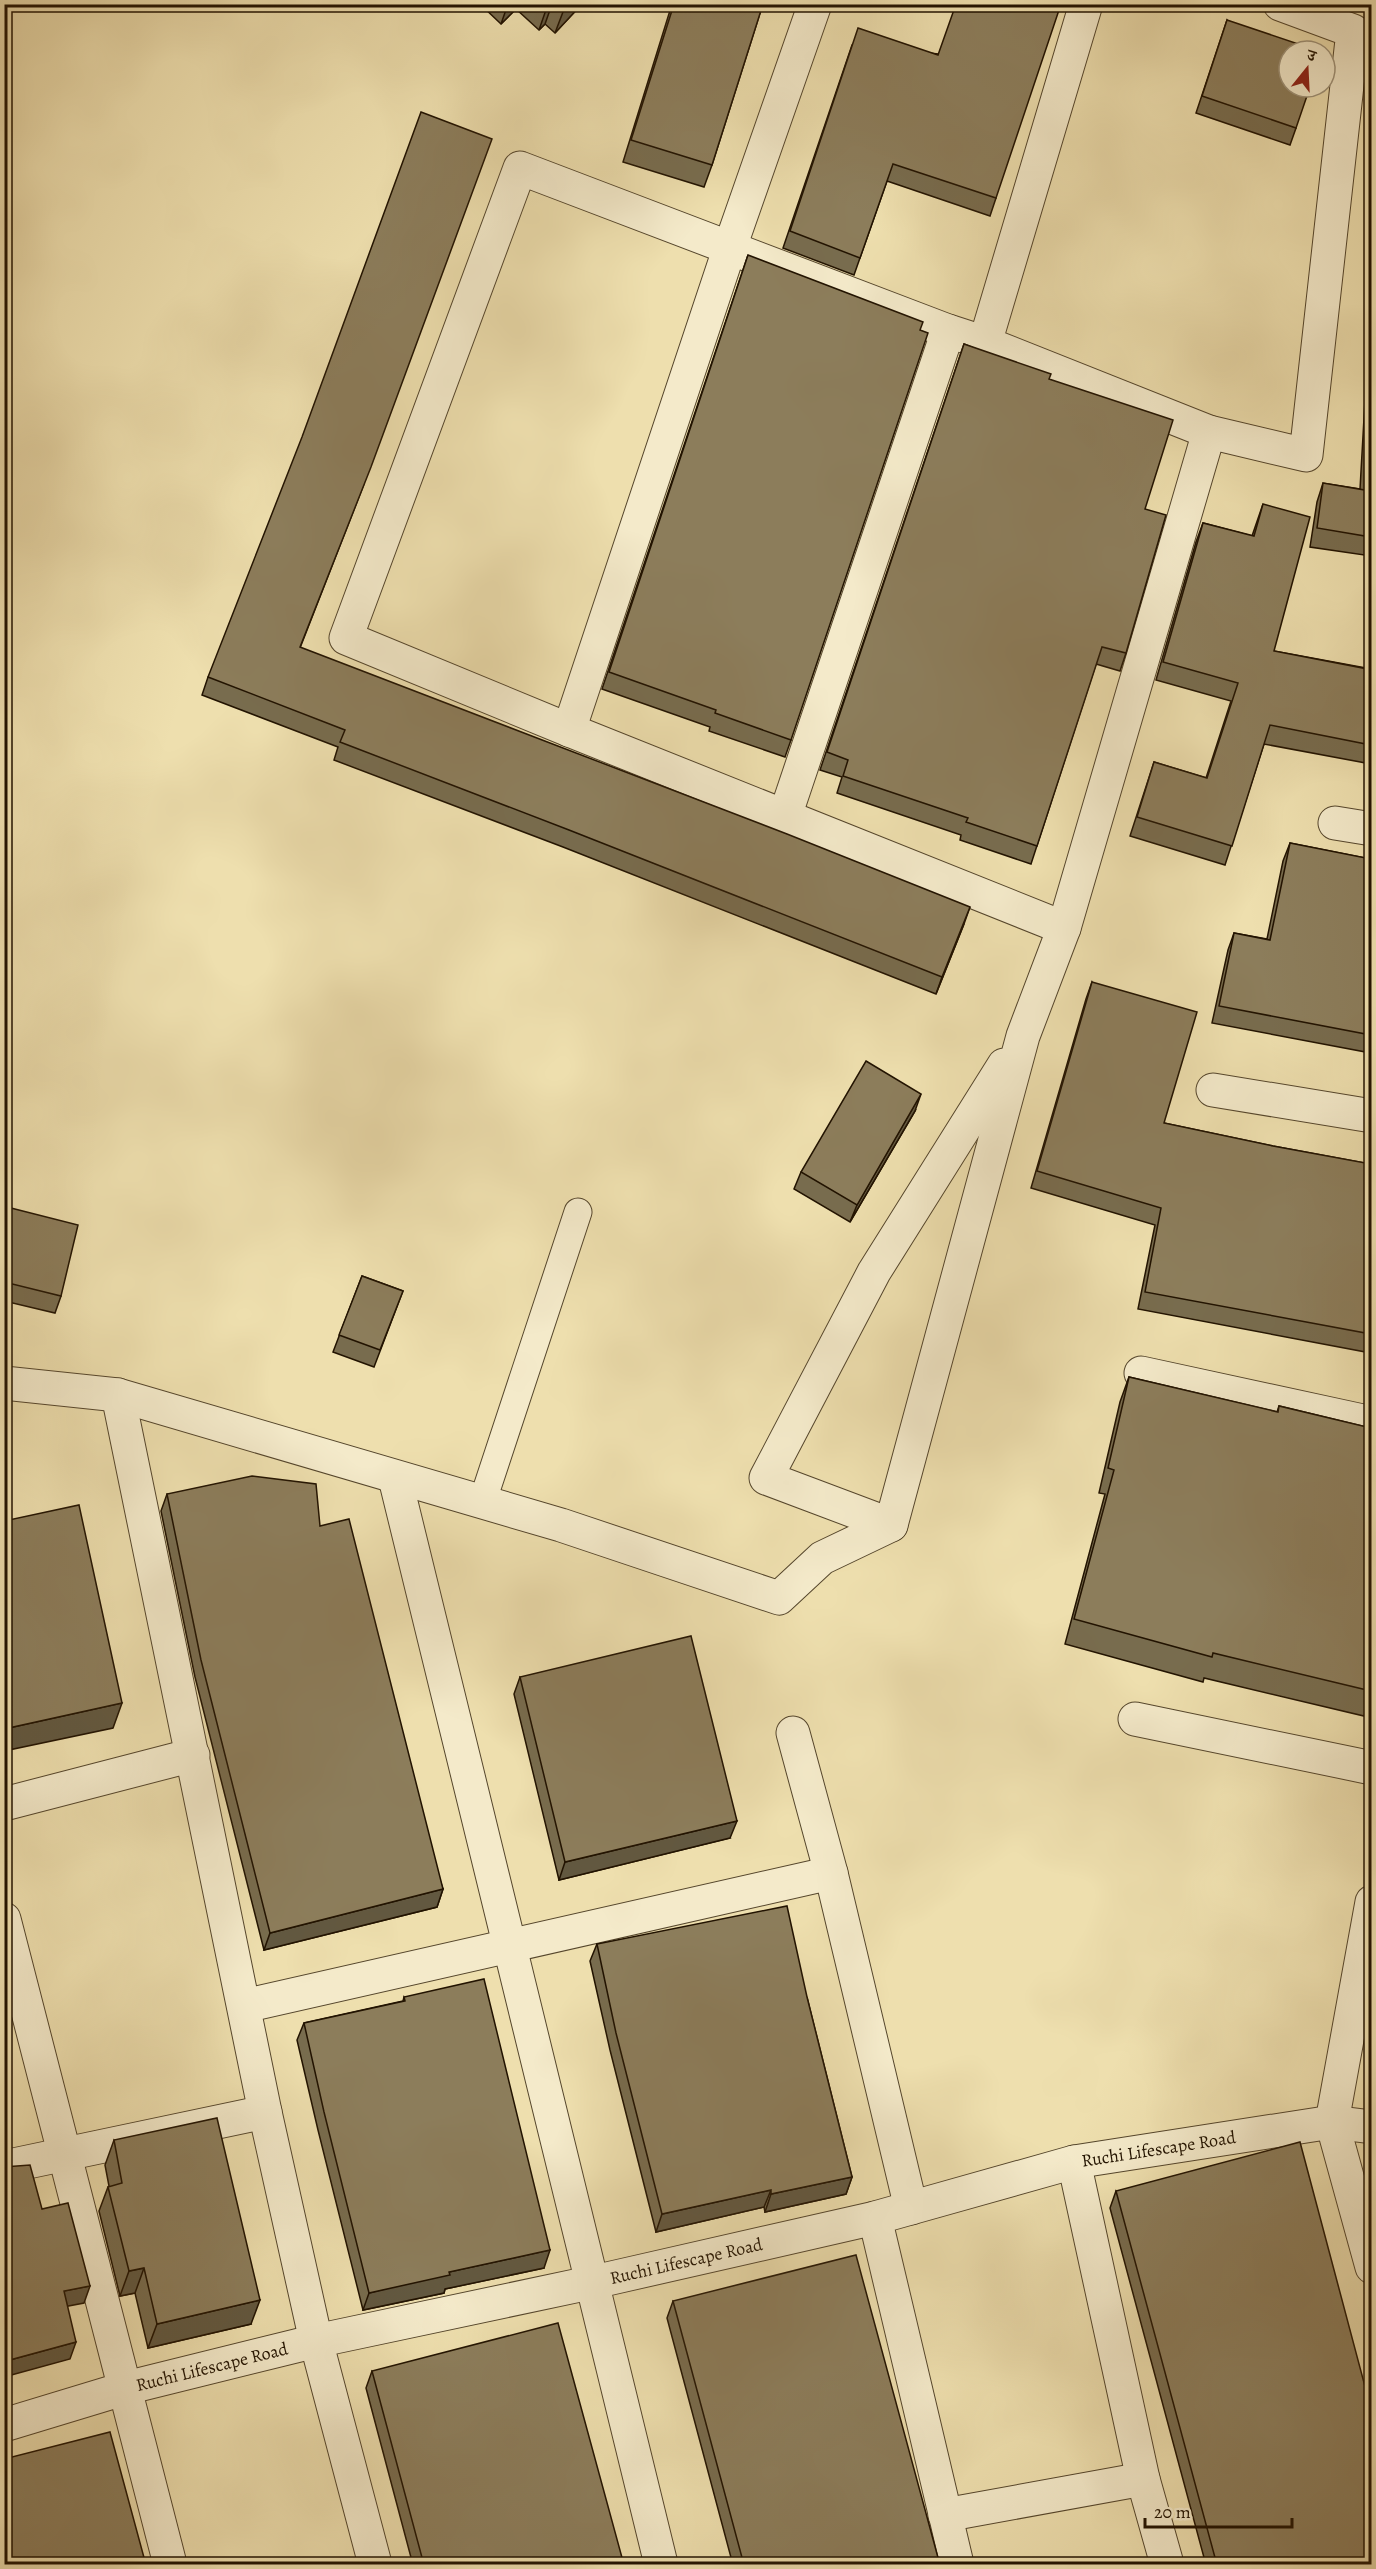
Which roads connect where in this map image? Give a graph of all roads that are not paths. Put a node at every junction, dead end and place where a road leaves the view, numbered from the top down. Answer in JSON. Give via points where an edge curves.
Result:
{"nodes":[{"id":1,"x":815,"y":4,"type":"edge"},
{"id":2,"x":1086,"y":4,"type":"edge"},
{"id":3,"x":1280,"y":4,"type":"edge"},
{"id":4,"x":730,"y":247,"type":"junction"},
{"id":5,"x":948,"y":331,"type":"junction"},
{"id":6,"x":985,"y":343,"type":"junction"},
{"id":7,"x":1209,"y":432,"type":"junction"},
{"id":8,"x":568,"y":730,"type":"junction"},
{"id":9,"x":785,"y":816,"type":"junction"},
{"id":10,"x":1335,"y":823,"type":"dead end"},
{"id":11,"x":1371,"y":829,"type":"edge"},
{"id":12,"x":1064,"y":928,"type":"junction"},
{"id":13,"x":1023,"y":1036,"type":"junction"},
{"id":14,"x":1213,"y":1090,"type":"dead end"},
{"id":15,"x":1371,"y":1116,"type":"edge"},
{"id":16,"x":578,"y":1212,"type":"dead end"},
{"id":17,"x":1141,"y":1373,"type":"dead end"},
{"id":18,"x":4,"y":1383,"type":"edge"},
{"id":19,"x":118,"y":1395,"type":"junction"},
{"id":20,"x":1371,"y":1423,"type":"edge"},
{"id":21,"x":395,"y":1478,"type":"junction"},
{"id":22,"x":482,"y":1503,"type":"junction"},
{"id":23,"x":891,"y":1525,"type":"junction"},
{"id":24,"x":1135,"y":1719,"type":"dead end"},
{"id":25,"x":793,"y":1733,"type":"dead end"},
{"id":26,"x":194,"y":1755,"type":"junction"},
{"id":27,"x":1371,"y":1768,"type":"edge"},
{"id":28,"x":4,"y":1804,"type":"edge"},
{"id":29,"x":831,"y":1873,"type":"junction"},
{"id":30,"x":1371,"y":1902,"type":"edge"},
{"id":31,"x":4,"y":1919,"type":"edge"},
{"id":32,"x":508,"y":1944,"type":"junction"},
{"id":33,"x":244,"y":2006,"type":"junction"},
{"id":34,"x":265,"y":2112,"type":"junction"},
{"id":35,"x":1332,"y":2122,"type":"junction"},
{"id":36,"x":1371,"y":2127,"type":"edge"},
{"id":37,"x":65,"y":2153,"type":"junction"},
{"id":38,"x":1074,"y":2162,"type":"junction"},
{"id":39,"x":4,"y":2167,"type":"edge"},
{"id":40,"x":911,"y":2208,"type":"junction"},
{"id":41,"x":875,"y":2218,"type":"junction"},
{"id":42,"x":1371,"y":2267,"type":"edge"},
{"id":43,"x":594,"y":2282,"type":"junction"},
{"id":44,"x":315,"y":2341,"type":"junction"},
{"id":45,"x":126,"y":2388,"type":"junction"},
{"id":46,"x":4,"y":2425,"type":"edge"},
{"id":47,"x":1143,"y":2479,"type":"junction"},
{"id":48,"x":945,"y":2515,"type":"junction"},
{"id":49,"x":170,"y":2565,"type":"edge"},
{"id":50,"x":375,"y":2565,"type":"edge"},
{"id":51,"x":661,"y":2565,"type":"edge"},
{"id":52,"x":957,"y":2565,"type":"edge"},
{"id":53,"x":1167,"y":2565,"type":"edge"}],
"edges":[{"from":1,"to":4,"type":"street"},
{"from":2,"to":6,"type":"street"},
{"from":3,"to":7,"type":"street","via":[[1353,31],[1306,455]]},
{"from":4,"to":5,"type":"street"},
{"from":4,"to":8,"type":"street"},
{"from":4,"to":8,"type":"street","via":[[520,168],[346,638]]},
{"from":5,"to":6,"type":"street"},
{"from":5,"to":9,"type":"street"},
{"from":6,"to":7,"type":"street"},
{"from":7,"to":12,"type":"street"},
{"from":8,"to":9,"type":"street"},
{"from":9,"to":12,"type":"street"},
{"from":10,"to":11,"type":"street"},
{"from":12,"to":13,"type":"street"},
{"from":13,"to":23,"type":"street"},
{"from":13,"to":23,"type":"street","via":[[874,1272],[766,1478]]},
{"from":14,"to":15,"type":"street"},
{"from":16,"to":22,"type":"lane"},
{"from":17,"to":20,"type":"street"},
{"from":18,"to":19,"type":"street"},
{"from":19,"to":21,"type":"street"},
{"from":19,"to":26,"type":"street"},
{"from":21,"to":22,"type":"street"},
{"from":21,"to":32,"type":"street"},
{"from":22,"to":23,"type":"street","via":[[561,1525],[779,1598],[822,1558]]},
{"from":24,"to":27,"type":"street"},
{"from":25,"to":29,"type":"street"},
{"from":26,"to":28,"type":"street"},
{"from":26,"to":33,"type":"street"},
{"from":29,"to":32,"type":"street"},
{"from":29,"to":40,"type":"street"},
{"from":30,"to":35,"type":"street"},
{"from":31,"to":37,"type":"street"},
{"from":32,"to":33,"type":"street"},
{"from":32,"to":43,"type":"street"},
{"from":33,"to":34,"type":"street"},
{"from":34,"to":37,"type":"street"},
{"from":34,"to":44,"type":"street"},
{"from":35,"to":36,"type":"street","name":"Ruchi Lifescape Road"},
{"from":35,"to":38,"type":"street","name":"Ruchi Lifescape Road"},
{"from":35,"to":42,"type":"street"},
{"from":37,"to":39,"type":"street"},
{"from":37,"to":45,"type":"street"},
{"from":38,"to":40,"type":"street","name":"Ruchi Lifescape Road"},
{"from":38,"to":47,"type":"street"},
{"from":40,"to":41,"type":"street","name":"Ruchi Lifescape Road"},
{"from":41,"to":43,"type":"street","name":"Ruchi Lifescape Road"},
{"from":41,"to":48,"type":"street"},
{"from":43,"to":44,"type":"street","name":"Ruchi Lifescape Road"},
{"from":43,"to":51,"type":"street"},
{"from":44,"to":45,"type":"street","name":"Ruchi Lifescape Road"},
{"from":44,"to":50,"type":"street"},
{"from":45,"to":46,"type":"street","name":"Ruchi Lifescape Road"},
{"from":45,"to":49,"type":"street"},
{"from":47,"to":48,"type":"street"},
{"from":47,"to":53,"type":"street"},
{"from":48,"to":52,"type":"street"}]}
